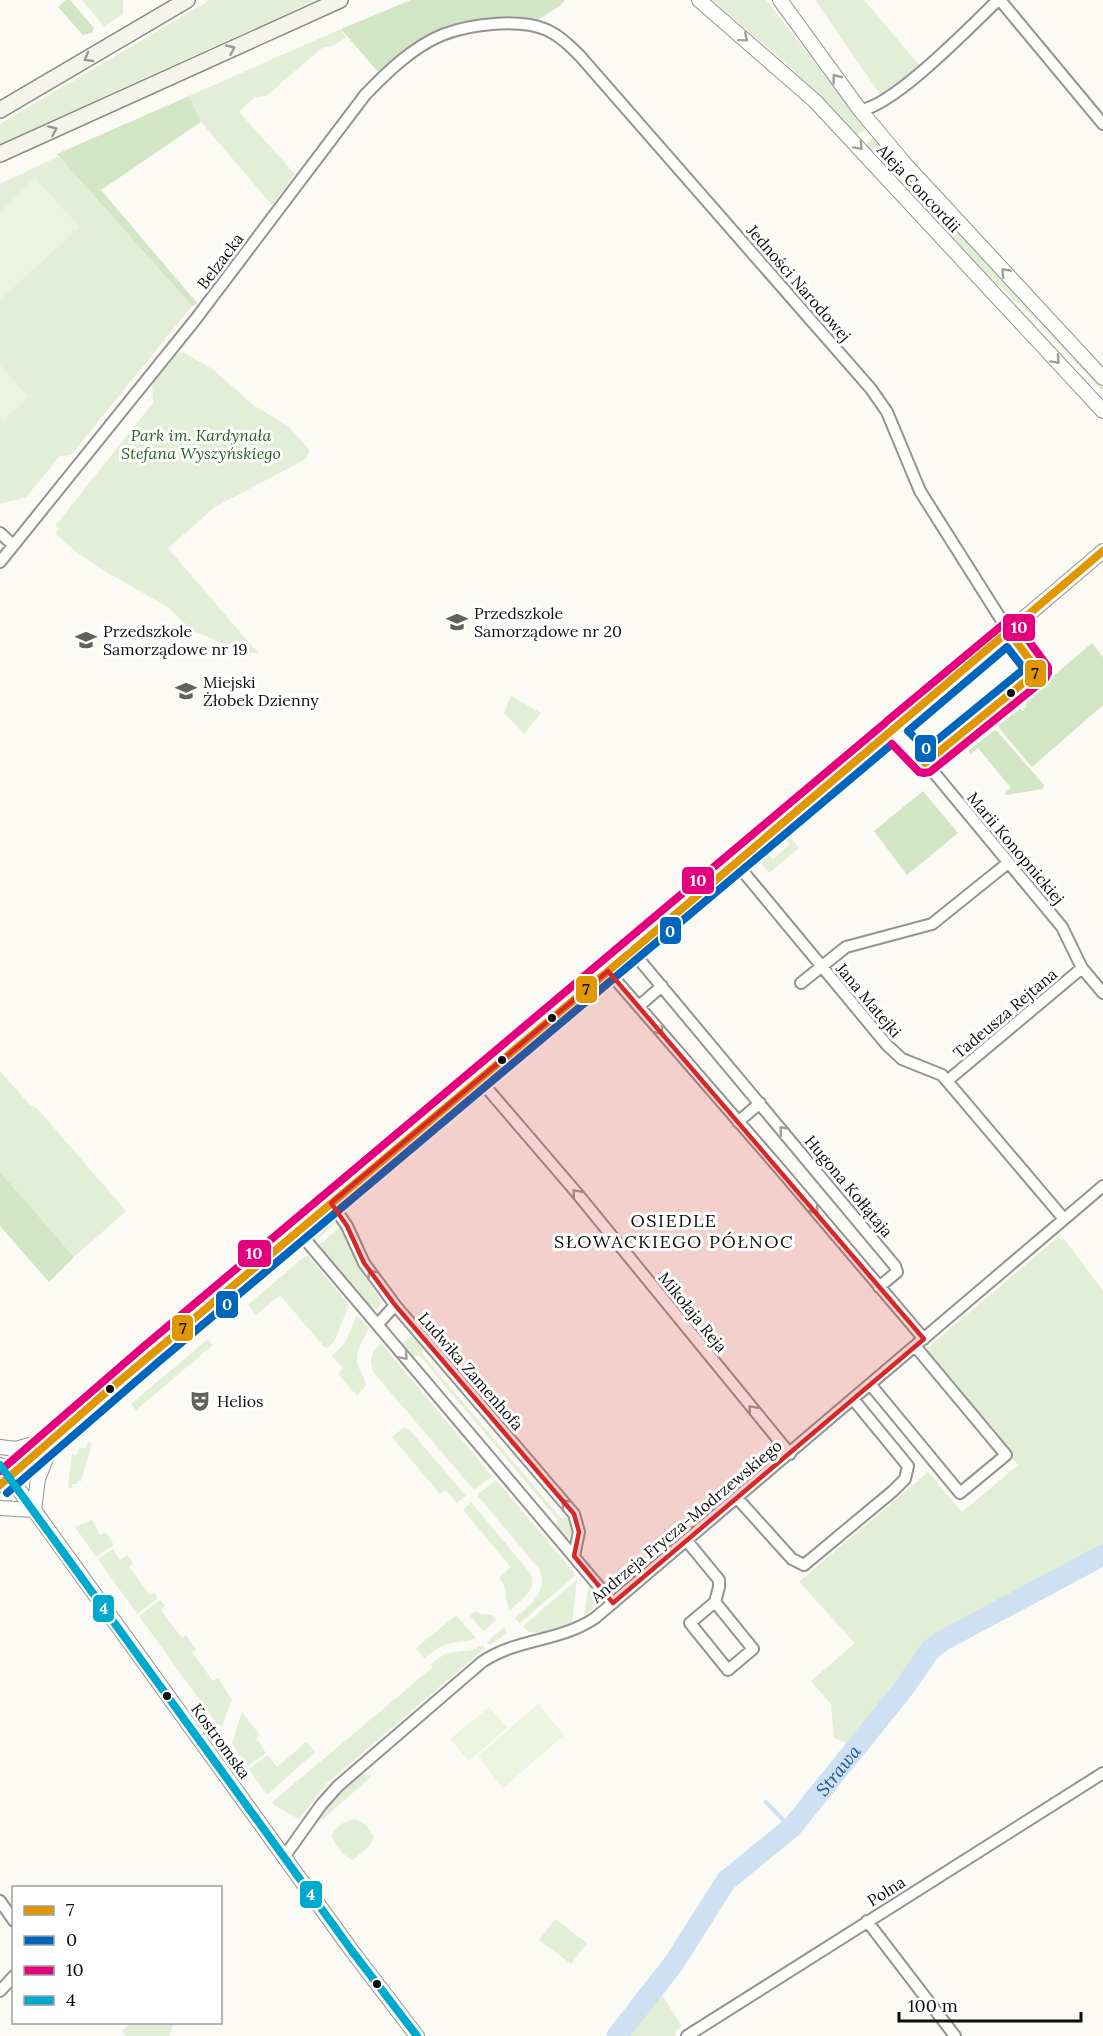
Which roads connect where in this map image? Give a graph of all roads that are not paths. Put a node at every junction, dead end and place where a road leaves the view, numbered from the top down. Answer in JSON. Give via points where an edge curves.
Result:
{"nodes":[{"id":1,"x":187,"y":0,"type":"edge"},
{"id":2,"x":340,"y":0,"type":"edge"},
{"id":3,"x":699,"y":0,"type":"edge"},
{"id":4,"x":780,"y":0,"type":"edge"},
{"id":5,"x":999,"y":0,"type":"edge"},
{"id":6,"x":497,"y":24,"type":"joint"},
{"id":7,"x":0,"y":110,"type":"edge"},
{"id":8,"x":860,"y":110,"type":"junction"},
{"id":9,"x":1103,"y":124,"type":"edge"},
{"id":10,"x":0,"y":154,"type":"edge"},
{"id":11,"x":1103,"y":378,"type":"edge"},
{"id":12,"x":1103,"y":411,"type":"edge"},
{"id":13,"x":0,"y":533,"type":"edge"},
{"id":14,"x":13,"y":545,"type":"junction"},
{"id":15,"x":1103,"y":551,"type":"edge"},
{"id":16,"x":0,"y":562,"type":"edge"},
{"id":17,"x":1009,"y":632,"type":"junction"},
{"id":18,"x":893,"y":730,"type":"junction"},
{"id":19,"x":1008,"y":862,"type":"junction"},
{"id":20,"x":736,"y":863,"type":"junction"},
{"id":21,"x":632,"y":951,"type":"junction"},
{"id":22,"x":822,"y":965,"type":"junction"},
{"id":23,"x":1082,"y":968,"type":"junction"},
{"id":24,"x":608,"y":971,"type":"junction"},
{"id":25,"x":801,"y":983,"type":"dead end"},
{"id":26,"x":662,"y":986,"type":"junction"},
{"id":27,"x":1103,"y":993,"type":"edge"},
{"id":28,"x":639,"y":1006,"type":"junction"},
{"id":29,"x":479,"y":1079,"type":"junction"},
{"id":30,"x":947,"y":1081,"type":"junction"},
{"id":31,"x":760,"y":1103,"type":"junction"},
{"id":32,"x":738,"y":1122,"type":"junction"},
{"id":33,"x":1103,"y":1186,"type":"edge"},
{"id":34,"x":331,"y":1203,"type":"junction"},
{"id":35,"x":1064,"y":1219,"type":"junction"},
{"id":36,"x":298,"y":1231,"type":"junction"},
{"id":37,"x":879,"y":1287,"type":"junction"},
{"id":38,"x":395,"y":1305,"type":"junction"},
{"id":39,"x":378,"y":1324,"type":"junction"},
{"id":40,"x":920,"y":1342,"type":"junction"},
{"id":41,"x":870,"y":1384,"type":"junction"},
{"id":42,"x":854,"y":1399,"type":"junction"},
{"id":43,"x":54,"y":1439,"type":"junction"},
{"id":44,"x":0,"y":1447,"type":"edge"},
{"id":45,"x":790,"y":1454,"type":"junction"},
{"id":46,"x":0,"y":1465,"type":"edge"},
{"id":47,"x":5,"y":1481,"type":"edge"},
{"id":48,"x":737,"y":1498,"type":"junction"},
{"id":49,"x":0,"y":1508,"type":"edge"},
{"id":50,"x":34,"y":1510,"type":"junction"},
{"id":51,"x":687,"y":1541,"type":"junction"},
{"id":52,"x":574,"y":1556,"type":"junction"},
{"id":53,"x":715,"y":1602,"type":"junction"},
{"id":54,"x":612,"y":1603,"type":"junction"},
{"id":55,"x":1103,"y":1773,"type":"edge"},
{"id":56,"x":284,"y":1857,"type":"junction"},
{"id":57,"x":0,"y":1900,"type":"edge"},
{"id":58,"x":12,"y":1918,"type":"edge"},
{"id":59,"x":867,"y":1921,"type":"junction"},
{"id":60,"x":12,"y":1978,"type":"edge"},
{"id":61,"x":0,"y":1992,"type":"edge"},
{"id":62,"x":417,"y":2036,"type":"edge"},
{"id":63,"x":687,"y":2036,"type":"edge"},
{"id":64,"x":955,"y":2036,"type":"edge"}],
"edges":[{"from":1,"to":7,"type":"main road","one_way":true},
{"from":10,"to":2,"type":"main road","one_way":true},
{"from":3,"to":12,"type":"street","name":"Aleja Concordii","one_way":true,"via":[[815,101]]},
{"from":8,"to":4,"type":"street","name":"Aleja Concordii","one_way":true},
{"from":5,"to":8,"type":"street","via":[[931,65],[882,101]]},
{"from":5,"to":9,"type":"street"},
{"from":6,"to":14,"type":"street","name":"Belzacka","via":[[441,35],[384,75],[365,95],[195,320]]},
{"from":6,"to":17,"type":"street","name":"Jedności Narodowej","via":[[540,28],[571,47],[871,389],[886,412],[920,491]]},
{"from":11,"to":8,"type":"street","name":"Aleja Concordii","one_way":true},
{"from":13,"to":14,"type":"street"},
{"from":14,"to":16,"type":"street","name":"Belzacka"},
{"from":15,"to":17,"type":"street"},
{"from":17,"to":18,"type":"street"},
{"from":18,"to":19,"type":"street","name":"Marii Konopnickiej"},
{"from":18,"to":20,"type":"street"},
{"from":19,"to":22,"type":"street","via":[[932,924],[846,947]]},
{"from":19,"to":23,"type":"street","name":"Marii Konopnickiej","via":[[1062,927]]},
{"from":20,"to":21,"type":"street"},
{"from":20,"to":22,"type":"street","name":"Jana Matejki"},
{"from":21,"to":24,"type":"street"},
{"from":21,"to":26,"type":"street","name":"Hugona Kołłątaja"},
{"from":22,"to":25,"type":"street"},
{"from":22,"to":30,"type":"street","name":"Jana Matejki","via":[[898,1056]]},
{"from":23,"to":27,"type":"street","name":"Marii Konopnickiej"},
{"from":23,"to":30,"type":"street","name":"Tadeusza Rejtana"},
{"from":24,"to":28,"type":"street"},
{"from":24,"to":29,"type":"street"},
{"from":26,"to":28,"type":"street"},
{"from":26,"to":31,"type":"street","name":"Hugona Kołłątaja"},
{"from":28,"to":32,"type":"street","one_way":true},
{"from":29,"to":34,"type":"street"},
{"from":45,"to":29,"type":"street","name":"Mikołaja Reja","one_way":true},
{"from":30,"to":35,"type":"street","name":"Jana Matejki"},
{"from":31,"to":32,"type":"street"},
{"from":37,"to":31,"type":"street","name":"Hugona Kołłątaja","one_way":true,"via":[[897,1272],[895,1266]]},
{"from":32,"to":37,"type":"street","one_way":true},
{"from":33,"to":35,"type":"street","name":"Andrzeja Frycza-Modrzewskiego"},
{"from":34,"to":36,"type":"street"},
{"from":38,"to":34,"type":"street","name":"Ludwika Zamenhofa","one_way":true,"via":[[364,1263]]},
{"from":35,"to":40,"type":"street","name":"Andrzeja Frycza-Modrzewskiego"},
{"from":36,"to":39,"type":"street"},
{"from":36,"to":43,"type":"street"},
{"from":37,"to":40,"type":"street"},
{"from":38,"to":39,"type":"street"},
{"from":52,"to":38,"type":"street","name":"Ludwika Zamenhofa","one_way":true,"via":[[579,1536],[574,1514]]},
{"from":39,"to":52,"type":"street","one_way":true},
{"from":40,"to":41,"type":"street","name":"Andrzeja Frycza-Modrzewskiego"},
{"from":40,"to":41,"type":"street","via":[[1006,1455],[960,1493]]},
{"from":41,"to":42,"type":"street","name":"Andrzeja Frycza-Modrzewskiego"},
{"from":42,"to":45,"type":"street","name":"Andrzeja Frycza-Modrzewskiego"},
{"from":42,"to":48,"type":"street","via":[[908,1466],[905,1479],[893,1491],[804,1565],[792,1559]]},
{"from":43,"to":44,"type":"street","via":[[15,1449]]},
{"from":43,"to":47,"type":"street"},
{"from":43,"to":50,"type":"street","via":[[38,1479]]},
{"from":45,"to":48,"type":"street","name":"Andrzeja Frycza-Modrzewskiego"},
{"from":46,"to":47,"type":"street","name":"Kostromska"},
{"from":47,"to":50,"type":"street","name":"Kostromska"},
{"from":48,"to":51,"type":"street","name":"Andrzeja Frycza-Modrzewskiego"},
{"from":49,"to":50,"type":"street"},
{"from":50,"to":56,"type":"street","name":"Kostromska"},
{"from":51,"to":53,"type":"street","via":[[719,1580]]},
{"from":51,"to":54,"type":"street","name":"Andrzeja Frycza-Modrzewskiego"},
{"from":52,"to":54,"type":"street"},
{"from":53,"to":53,"type":"street","via":[[753,1649],[728,1670],[690,1623]]},
{"from":54,"to":56,"type":"street","name":"Andrzeja Frycza-Modrzewskiego","via":[[582,1627],[503,1649],[482,1662],[338,1786]]},
{"from":55,"to":59,"type":"street","name":"Polna"},
{"from":56,"to":62,"type":"street","name":"Kostromska"},
{"from":57,"to":58,"type":"street"},
{"from":59,"to":63,"type":"street","name":"Polna"},
{"from":59,"to":64,"type":"street"},
{"from":60,"to":61,"type":"street"}]}
